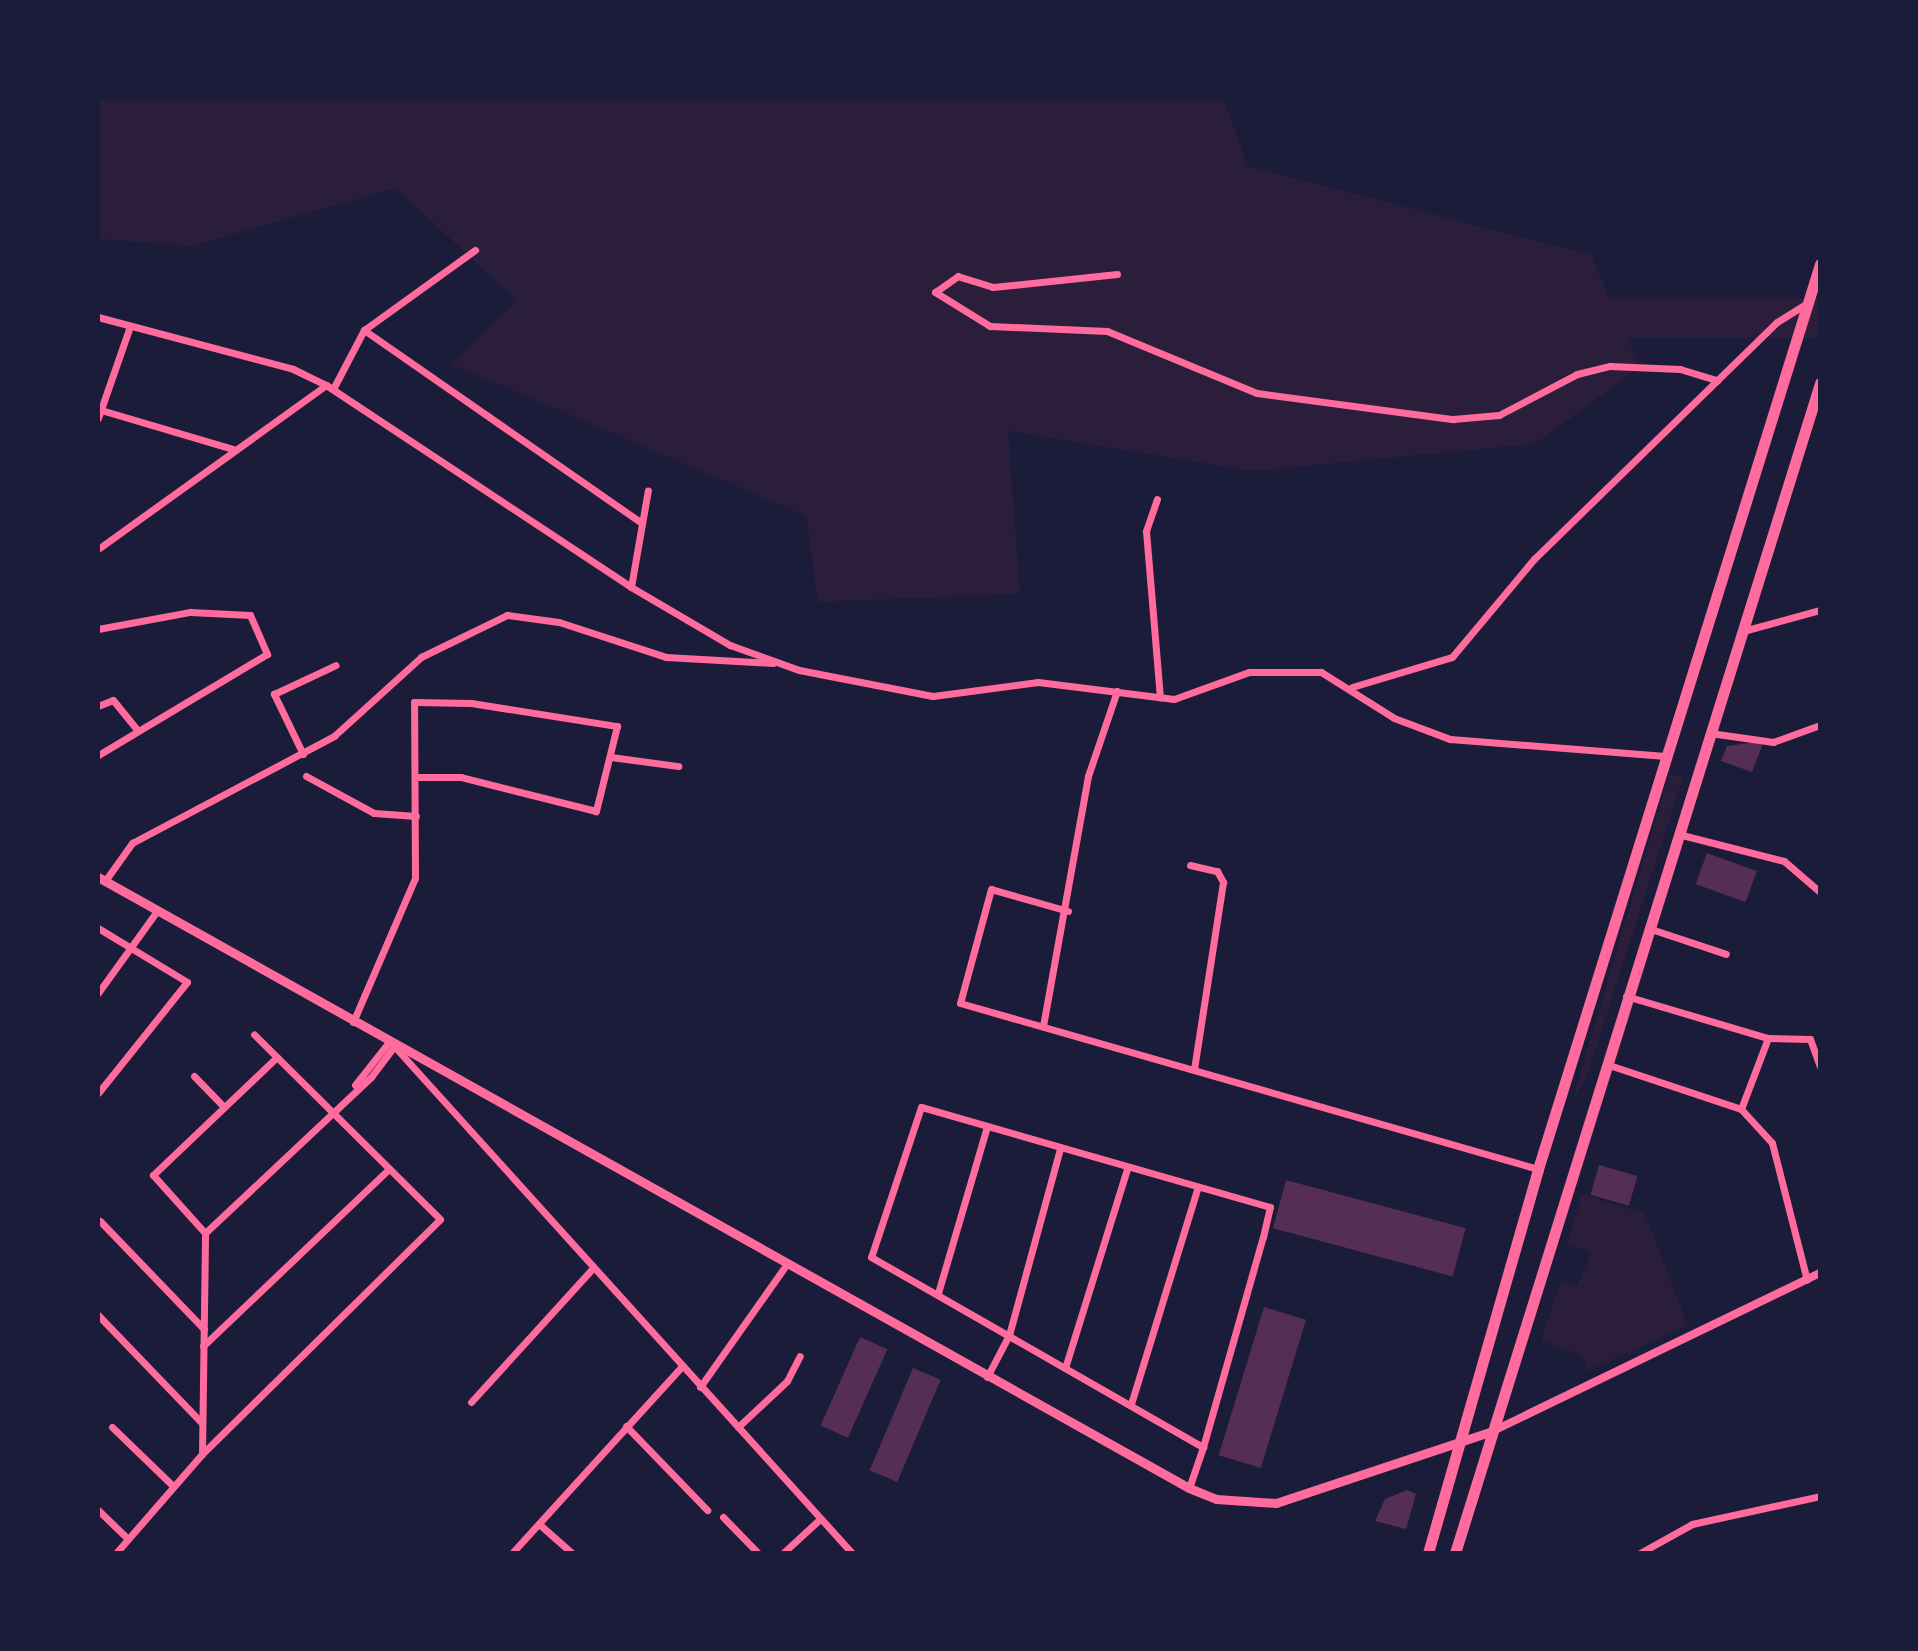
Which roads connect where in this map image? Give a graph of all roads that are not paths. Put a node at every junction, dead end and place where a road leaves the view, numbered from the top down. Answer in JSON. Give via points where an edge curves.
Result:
{"nodes":[{"id":1,"x":475,"y":250,"type":"dead end"},
{"id":2,"x":1820,"y":264,"type":"edge"},
{"id":3,"x":1117,"y":274,"type":"dead end"},
{"id":4,"x":1806,"y":304,"type":"junction"},
{"id":5,"x":98,"y":317,"type":"edge"},
{"id":6,"x":130,"y":326,"type":"junction"},
{"id":7,"x":364,"y":330,"type":"junction"},
{"id":8,"x":1717,"y":380,"type":"junction"},
{"id":9,"x":1820,"y":383,"type":"edge"},
{"id":10,"x":330,"y":387,"type":"junction"},
{"id":11,"x":100,"y":414,"type":"edge"},
{"id":12,"x":233,"y":449,"type":"junction"},
{"id":13,"x":648,"y":490,"type":"dead end"},
{"id":14,"x":1157,"y":499,"type":"dead end"},
{"id":15,"x":642,"y":523,"type":"junction"},
{"id":16,"x":98,"y":549,"type":"edge"},
{"id":17,"x":631,"y":587,"type":"junction"},
{"id":18,"x":1820,"y":610,"type":"edge"},
{"id":19,"x":98,"y":629,"type":"edge"},
{"id":20,"x":1741,"y":631,"type":"junction"},
{"id":21,"x":779,"y":663,"type":"junction"},
{"id":22,"x":336,"y":665,"type":"dead end"},
{"id":23,"x":1352,"y":687,"type":"junction"},
{"id":24,"x":1117,"y":691,"type":"junction"},
{"id":25,"x":1160,"y":697,"type":"junction"},
{"id":26,"x":98,"y":706,"type":"edge"},
{"id":27,"x":1820,"y":725,"type":"edge"},
{"id":28,"x":137,"y":730,"type":"junction"},
{"id":29,"x":1708,"y":733,"type":"junction"},
{"id":30,"x":303,"y":754,"type":"junction"},
{"id":31,"x":98,"y":755,"type":"edge"},
{"id":32,"x":1665,"y":756,"type":"junction"},
{"id":33,"x":611,"y":757,"type":"junction"},
{"id":34,"x":678,"y":766,"type":"dead end"},
{"id":35,"x":306,"y":776,"type":"dead end"},
{"id":36,"x":415,"y":777,"type":"junction"},
{"id":37,"x":416,"y":816,"type":"junction"},
{"id":38,"x":1676,"y":834,"type":"junction"},
{"id":39,"x":1190,"y":865,"type":"dead end"},
{"id":40,"x":102,"y":879,"type":"edge"},
{"id":41,"x":1820,"y":892,"type":"edge"},
{"id":42,"x":157,"y":911,"type":"junction"},
{"id":43,"x":1068,"y":911,"type":"junction"},
{"id":44,"x":98,"y":928,"type":"edge"},
{"id":45,"x":1646,"y":928,"type":"junction"},
{"id":46,"x":133,"y":948,"type":"junction"},
{"id":47,"x":1726,"y":954,"type":"dead end"},
{"id":48,"x":98,"y":993,"type":"edge"},
{"id":49,"x":1624,"y":995,"type":"junction"},
{"id":50,"x":353,"y":1022,"type":"junction"},
{"id":51,"x":1043,"y":1026,"type":"junction"},
{"id":52,"x":254,"y":1034,"type":"dead end"},
{"id":53,"x":1768,"y":1038,"type":"junction"},
{"id":54,"x":391,"y":1045,"type":"junction"},
{"id":55,"x":277,"y":1057,"type":"junction"},
{"id":56,"x":1604,"y":1063,"type":"junction"},
{"id":57,"x":1820,"y":1066,"type":"edge"},
{"id":58,"x":1194,"y":1069,"type":"junction"},
{"id":59,"x":194,"y":1076,"type":"dead end"},
{"id":60,"x":98,"y":1093,"type":"edge"},
{"id":61,"x":224,"y":1107,"type":"junction"},
{"id":62,"x":1741,"y":1109,"type":"junction"},
{"id":63,"x":330,"y":1111,"type":"junction"},
{"id":64,"x":987,"y":1127,"type":"junction"},
{"id":65,"x":1060,"y":1149,"type":"junction"},
{"id":66,"x":389,"y":1169,"type":"junction"},
{"id":67,"x":1127,"y":1169,"type":"junction"},
{"id":68,"x":1538,"y":1169,"type":"junction"},
{"id":69,"x":1197,"y":1189,"type":"junction"},
{"id":70,"x":100,"y":1221,"type":"dead end"},
{"id":71,"x":205,"y":1233,"type":"junction"},
{"id":72,"x":786,"y":1265,"type":"junction"},
{"id":73,"x":591,"y":1270,"type":"junction"},
{"id":74,"x":1820,"y":1273,"type":"edge"},
{"id":75,"x":1807,"y":1280,"type":"junction"},
{"id":76,"x":938,"y":1293,"type":"junction"},
{"id":77,"x":98,"y":1315,"type":"edge"},
{"id":78,"x":204,"y":1329,"type":"junction"},
{"id":79,"x":1009,"y":1335,"type":"junction"},
{"id":80,"x":203,"y":1346,"type":"junction"},
{"id":81,"x":800,"y":1356,"type":"dead end"},
{"id":82,"x":681,"y":1367,"type":"junction"},
{"id":83,"x":1065,"y":1368,"type":"junction"},
{"id":84,"x":987,"y":1377,"type":"junction"},
{"id":85,"x":700,"y":1387,"type":"junction"},
{"id":86,"x":471,"y":1402,"type":"dead end"},
{"id":87,"x":1131,"y":1404,"type":"junction"},
{"id":88,"x":202,"y":1424,"type":"junction"},
{"id":89,"x":626,"y":1426,"type":"junction"},
{"id":90,"x":112,"y":1427,"type":"dead end"},
{"id":91,"x":738,"y":1427,"type":"junction"},
{"id":92,"x":1490,"y":1432,"type":"junction"},
{"id":93,"x":1461,"y":1444,"type":"junction"},
{"id":94,"x":1203,"y":1447,"type":"junction"},
{"id":95,"x":202,"y":1454,"type":"junction"},
{"id":96,"x":172,"y":1485,"type":"junction"},
{"id":97,"x":1189,"y":1488,"type":"junction"},
{"id":98,"x":1820,"y":1496,"type":"edge"},
{"id":99,"x":98,"y":1510,"type":"edge"},
{"id":100,"x":707,"y":1510,"type":"dead end"},
{"id":101,"x":723,"y":1517,"type":"dead end"},
{"id":102,"x":820,"y":1519,"type":"junction"},
{"id":103,"x":539,"y":1524,"type":"junction"},
{"id":104,"x":127,"y":1538,"type":"junction"},
{"id":105,"x":755,"y":1552,"type":"edge"},
{"id":106,"x":116,"y":1553,"type":"edge"},
{"id":107,"x":512,"y":1553,"type":"edge"},
{"id":108,"x":572,"y":1553,"type":"edge"},
{"id":109,"x":783,"y":1553,"type":"edge"},
{"id":110,"x":852,"y":1553,"type":"edge"},
{"id":111,"x":1428,"y":1553,"type":"edge"},
{"id":112,"x":1455,"y":1553,"type":"edge"},
{"id":113,"x":1640,"y":1553,"type":"edge"}],
"edges":[{"from":1,"to":7,"type":"street"},
{"from":2,"to":4,"type":"highway"},
{"from":3,"to":8,"type":"street","via":[[993,287],[958,276],[935,292],[990,326],[1107,331],[1257,393],[1453,419],[1499,415],[1577,374],[1610,366],[1680,369]]},
{"from":4,"to":8,"type":"street"},
{"from":4,"to":32,"type":"highway"},
{"from":5,"to":6,"type":"street"},
{"from":6,"to":10,"type":"street","via":[[293,369]]},
{"from":6,"to":11,"type":"street"},
{"from":7,"to":10,"type":"street"},
{"from":7,"to":15,"type":"street"},
{"from":8,"to":23,"type":"street","via":[[1534,559],[1452,657]]},
{"from":9,"to":20,"type":"highway"},
{"from":10,"to":12,"type":"street"},
{"from":10,"to":17,"type":"street"},
{"from":11,"to":12,"type":"street"},
{"from":12,"to":16,"type":"street"},
{"from":13,"to":15,"type":"street"},
{"from":14,"to":25,"type":"street","via":[[1146,531]]},
{"from":15,"to":17,"type":"street"},
{"from":17,"to":21,"type":"street","via":[[730,645]]},
{"from":18,"to":20,"type":"street"},
{"from":19,"to":28,"type":"street","via":[[190,612],[250,615],[267,654]]},
{"from":20,"to":29,"type":"highway"},
{"from":21,"to":24,"type":"street","via":[[933,696],[1038,682]]},
{"from":21,"to":30,"type":"street","via":[[666,657],[559,622],[507,615],[421,657],[334,736]]},
{"from":22,"to":30,"type":"street","via":[[274,694]]},
{"from":23,"to":25,"type":"street","via":[[1321,672],[1288,670]]},
{"from":23,"to":32,"type":"street","via":[[1394,718],[1450,739]]},
{"from":24,"to":25,"type":"street"},
{"from":24,"to":43,"type":"street","via":[[1088,776]]},
{"from":26,"to":28,"type":"street","via":[[113,700]]},
{"from":27,"to":29,"type":"street","via":[[1773,742]]},
{"from":28,"to":31,"type":"street"},
{"from":29,"to":38,"type":"highway"},
{"from":30,"to":40,"type":"street","via":[[132,843]]},
{"from":32,"to":68,"type":"highway"},
{"from":33,"to":34,"type":"street"},
{"from":33,"to":36,"type":"street","via":[[596,811],[461,777]]},
{"from":33,"to":36,"type":"street","via":[[617,726],[471,703],[414,702]]},
{"from":35,"to":37,"type":"street","via":[[374,813]]},
{"from":36,"to":37,"type":"street"},
{"from":37,"to":50,"type":"street","via":[[408,902]]},
{"from":38,"to":41,"type":"street","via":[[1784,861]]},
{"from":38,"to":45,"type":"highway"},
{"from":39,"to":58,"type":"street","via":[[1217,871],[1223,882]]},
{"from":40,"to":42,"type":"main road"},
{"from":42,"to":46,"type":"street"},
{"from":42,"to":50,"type":"main road"},
{"from":43,"to":51,"type":"street"},
{"from":43,"to":51,"type":"street","via":[[991,889],[960,1003]]},
{"from":44,"to":46,"type":"street"},
{"from":45,"to":47,"type":"street"},
{"from":45,"to":49,"type":"highway"},
{"from":46,"to":48,"type":"street"},
{"from":46,"to":60,"type":"street","via":[[187,982]]},
{"from":49,"to":53,"type":"street"},
{"from":49,"to":56,"type":"highway"},
{"from":50,"to":54,"type":"main road"},
{"from":51,"to":58,"type":"street"},
{"from":52,"to":55,"type":"street"},
{"from":53,"to":57,"type":"street","via":[[1810,1039]]},
{"from":53,"to":62,"type":"street"},
{"from":54,"to":63,"type":"street"},
{"from":54,"to":72,"type":"main road"},
{"from":54,"to":73,"type":"street"},
{"from":55,"to":61,"type":"street"},
{"from":55,"to":63,"type":"street"},
{"from":56,"to":62,"type":"street"},
{"from":56,"to":92,"type":"highway"},
{"from":58,"to":68,"type":"street"},
{"from":59,"to":61,"type":"street"},
{"from":61,"to":71,"type":"street","via":[[153,1175]]},
{"from":62,"to":75,"type":"street","via":[[1772,1143]]},
{"from":63,"to":66,"type":"street"},
{"from":63,"to":71,"type":"street"},
{"from":64,"to":65,"type":"street"},
{"from":64,"to":76,"type":"street"},
{"from":64,"to":76,"type":"street","via":[[921,1107],[871,1257]]},
{"from":65,"to":67,"type":"street"},
{"from":65,"to":79,"type":"street"},
{"from":66,"to":80,"type":"street"},
{"from":66,"to":95,"type":"street","via":[[440,1219]]},
{"from":67,"to":69,"type":"street"},
{"from":67,"to":83,"type":"street"},
{"from":68,"to":93,"type":"highway"},
{"from":69,"to":87,"type":"street"},
{"from":69,"to":94,"type":"street","via":[[1270,1207]]},
{"from":70,"to":78,"type":"street"},
{"from":71,"to":78,"type":"street"},
{"from":72,"to":84,"type":"main road"},
{"from":72,"to":85,"type":"street"},
{"from":73,"to":82,"type":"street"},
{"from":73,"to":86,"type":"street"},
{"from":74,"to":75,"type":"street"},
{"from":75,"to":92,"type":"street"},
{"from":76,"to":79,"type":"street"},
{"from":77,"to":88,"type":"street"},
{"from":78,"to":80,"type":"street"},
{"from":79,"to":83,"type":"street"},
{"from":79,"to":84,"type":"street"},
{"from":80,"to":88,"type":"street"},
{"from":81,"to":91,"type":"street","via":[[787,1381]]},
{"from":82,"to":85,"type":"street"},
{"from":82,"to":89,"type":"street"},
{"from":83,"to":87,"type":"street"},
{"from":84,"to":97,"type":"main road"},
{"from":85,"to":91,"type":"street"},
{"from":87,"to":94,"type":"street"},
{"from":88,"to":95,"type":"street"},
{"from":89,"to":100,"type":"street"},
{"from":89,"to":103,"type":"street"},
{"from":90,"to":96,"type":"street"},
{"from":91,"to":102,"type":"street"},
{"from":92,"to":93,"type":"main road"},
{"from":92,"to":112,"type":"highway"},
{"from":93,"to":97,"type":"main road","via":[[1276,1503],[1216,1499]]},
{"from":93,"to":111,"type":"highway"},
{"from":94,"to":97,"type":"street"},
{"from":95,"to":96,"type":"street"},
{"from":96,"to":104,"type":"street"},
{"from":98,"to":113,"type":"street","via":[[1692,1524]]},
{"from":99,"to":104,"type":"street"},
{"from":101,"to":105,"type":"street"},
{"from":102,"to":109,"type":"street"},
{"from":102,"to":110,"type":"street"},
{"from":103,"to":107,"type":"street"},
{"from":103,"to":108,"type":"street"},
{"from":104,"to":106,"type":"street"}]}
